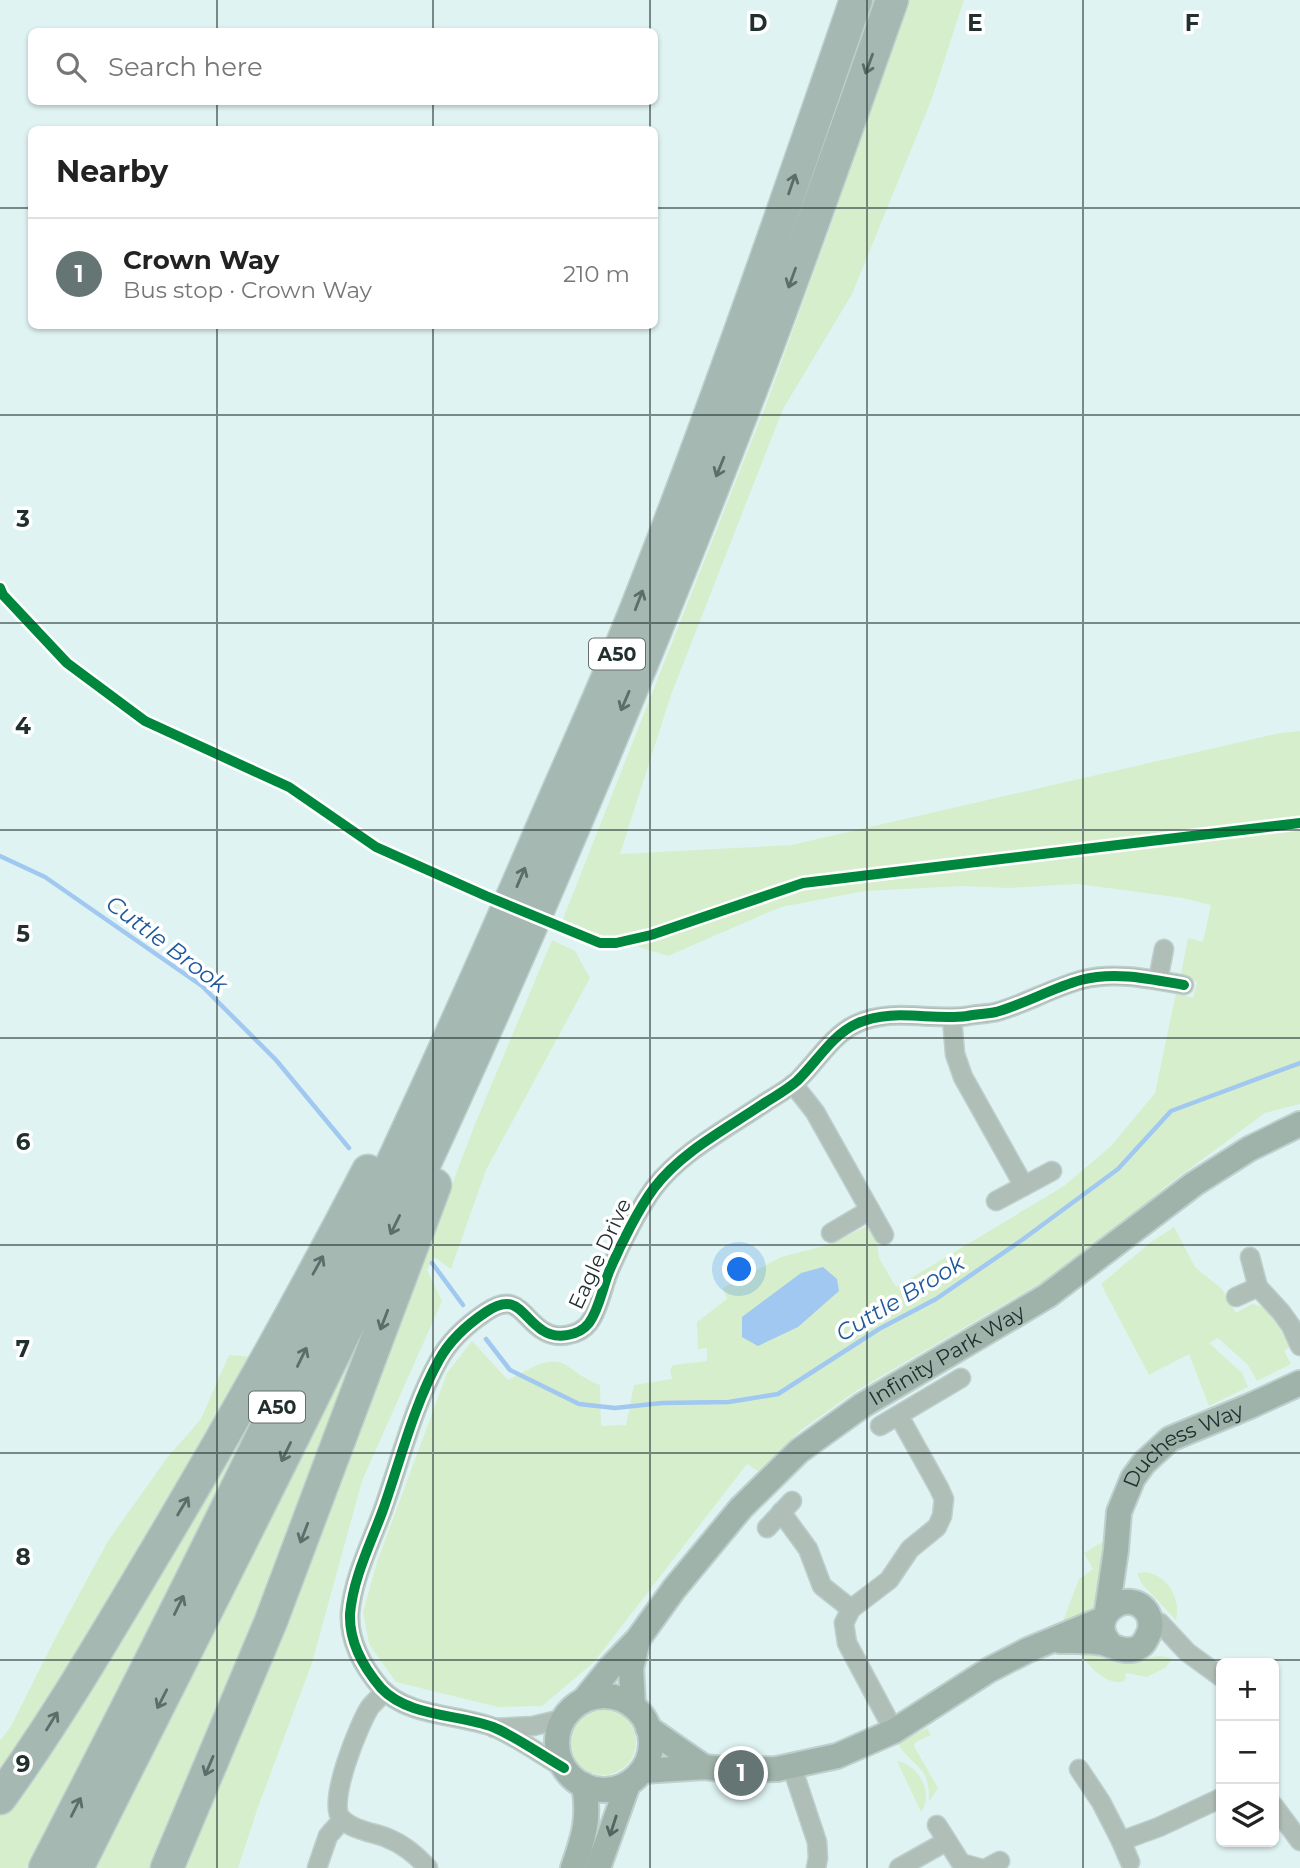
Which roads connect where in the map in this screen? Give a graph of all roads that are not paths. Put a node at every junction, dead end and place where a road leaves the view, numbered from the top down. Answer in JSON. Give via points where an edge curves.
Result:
{"nodes":[{"id":1,"x":856,"y":0,"type":"edge"},
{"id":2,"x":892,"y":0,"type":"edge"},
{"id":3,"x":494,"y":940,"type":"junction"},
{"id":4,"x":1164,"y":949,"type":"dead end"},
{"id":5,"x":508,"y":979,"type":"junction"},
{"id":6,"x":1158,"y":980,"type":"junction"},
{"id":7,"x":1185,"y":985,"type":"dead end"},
{"id":8,"x":952,"y":1018,"type":"junction"},
{"id":9,"x":793,"y":1084,"type":"junction"},
{"id":10,"x":1300,"y":1124,"type":"edge"},
{"id":11,"x":1052,"y":1171,"type":"dead end"},
{"id":12,"x":1024,"y":1186,"type":"junction"},
{"id":13,"x":996,"y":1201,"type":"dead end"},
{"id":14,"x":870,"y":1210,"type":"junction"},
{"id":15,"x":831,"y":1233,"type":"dead end"},
{"id":16,"x":884,"y":1235,"type":"dead end"},
{"id":17,"x":1250,"y":1257,"type":"dead end"},
{"id":18,"x":1258,"y":1287,"type":"junction"},
{"id":19,"x":1237,"y":1297,"type":"dead end"},
{"id":20,"x":1300,"y":1346,"type":"edge"},
{"id":21,"x":961,"y":1378,"type":"dead end"},
{"id":22,"x":1300,"y":1383,"type":"edge"},
{"id":23,"x":899,"y":1416,"type":"junction"},
{"id":24,"x":880,"y":1426,"type":"dead end"},
{"id":25,"x":767,"y":1528,"type":"dead end"},
{"id":26,"x":1116,"y":1550,"type":"junction"},
{"id":27,"x":851,"y":1609,"type":"junction"},
{"id":28,"x":1141,"y":1610,"type":"junction"},
{"id":29,"x":1105,"y":1615,"type":"junction"},
{"id":30,"x":638,"y":1639,"type":"junction"},
{"id":31,"x":1053,"y":1641,"type":"junction"},
{"id":32,"x":1143,"y":1644,"type":"junction"},
{"id":33,"x":1112,"y":1646,"type":"junction"},
{"id":34,"x":1187,"y":1652,"type":"junction"},
{"id":35,"x":1216,"y":1673,"type":"edge"},
{"id":36,"x":385,"y":1692,"type":"junction"},
{"id":37,"x":584,"y":1700,"type":"junction"},
{"id":38,"x":632,"y":1706,"type":"junction"},
{"id":39,"x":562,"y":1719,"type":"junction"},
{"id":40,"x":494,"y":1728,"type":"junction"},
{"id":41,"x":648,"y":1728,"type":"junction"},
{"id":42,"x":894,"y":1731,"type":"junction"},
{"id":43,"x":704,"y":1767,"type":"junction"},
{"id":44,"x":792,"y":1767,"type":"junction"},
{"id":45,"x":564,"y":1768,"type":"junction"},
{"id":46,"x":1079,"y":1769,"type":"dead end"},
{"id":47,"x":635,"y":1777,"type":"junction"},
{"id":48,"x":584,"y":1785,"type":"junction"},
{"id":49,"x":0,"y":1798,"type":"edge"},
{"id":50,"x":1216,"y":1800,"type":"edge"},
{"id":51,"x":1279,"y":1813,"type":"edge"},
{"id":52,"x":342,"y":1819,"type":"junction"},
{"id":53,"x":937,"y":1825,"type":"dead end"},
{"id":54,"x":947,"y":1841,"type":"junction"},
{"id":55,"x":1121,"y":1841,"type":"junction"},
{"id":56,"x":1300,"y":1841,"type":"edge"},
{"id":57,"x":1130,"y":1862,"type":"dead end"},
{"id":58,"x":45,"y":1868,"type":"edge"},
{"id":59,"x":77,"y":1868,"type":"edge"},
{"id":60,"x":167,"y":1868,"type":"edge"},
{"id":61,"x":317,"y":1868,"type":"edge"},
{"id":62,"x":428,"y":1868,"type":"edge"},
{"id":63,"x":573,"y":1868,"type":"edge"},
{"id":64,"x":598,"y":1868,"type":"edge"},
{"id":65,"x":816,"y":1868,"type":"edge"},
{"id":66,"x":899,"y":1868,"type":"edge"},
{"id":67,"x":979,"y":1868,"type":"edge"}],
"edges":[{"from":3,"to":1,"type":"highway","number":"A50","one_way":true,"via":[[640,598],[729,364]]},
{"from":2,"to":5,"type":"highway","number":"A50","one_way":true,"via":[[740,416]]},
{"from":49,"to":3,"type":"highway","one_way":true,"via":[[104,1639],[214,1452]]},
{"from":58,"to":3,"type":"highway","number":"A50","one_way":true,"via":[[323,1313]]},
{"from":4,"to":6,"type":"street"},
{"from":5,"to":59,"type":"highway","number":"A50","one_way":true,"via":[[312,1399]]},
{"from":5,"to":60,"type":"highway","one_way":true,"via":[[271,1621]]},
{"from":6,"to":7,"type":"street","name":"Eagle Drive"},
{"from":6,"to":8,"type":"street","name":"Eagle Drive","via":[[1120,975],[1082,979],[997,1012]]},
{"from":8,"to":9,"type":"street","name":"Eagle Drive","via":[[905,1013],[857,1024],[844,1031]]},
{"from":8,"to":12,"type":"street","via":[[953,1047],[963,1077]]},
{"from":9,"to":14,"type":"street","via":[[815,1112]]},
{"from":9,"to":36,"type":"street","name":"Eagle Drive","via":[[670,1169],[652,1191],[611,1266],[587,1326],[574,1334],[550,1334],[519,1308],[499,1306],[462,1330],[440,1357],[416,1411],[356,1584],[350,1615],[358,1654]]},
{"from":10,"to":30,"type":"street","name":"Infinity Park Way","via":[[1212,1172],[1047,1296],[863,1405],[799,1451],[741,1508]]},
{"from":11,"to":12,"type":"street"},
{"from":12,"to":13,"type":"street"},
{"from":14,"to":15,"type":"street"},
{"from":14,"to":16,"type":"street"},
{"from":17,"to":18,"type":"street"},
{"from":18,"to":19,"type":"street"},
{"from":18,"to":20,"type":"street","via":[[1286,1319]]},
{"from":21,"to":23,"type":"street"},
{"from":22,"to":26,"type":"street","name":"Duchess Way","via":[[1170,1439],[1158,1449],[1133,1478],[1123,1500]]},
{"from":23,"to":24,"type":"street"},
{"from":23,"to":27,"type":"street","via":[[944,1499],[943,1516],[930,1535],[910,1549],[889,1580]]},
{"from":25,"to":27,"type":"street","via":[[786,1507],[822,1586]]},
{"from":26,"to":28,"type":"street","name":"Duchess Way"},
{"from":26,"to":29,"type":"street","name":"Duchess Way"},
{"from":27,"to":42,"type":"street","via":[[844,1623],[847,1643]]},
{"from":28,"to":29,"type":"street","via":[[1117,1604]]},
{"from":28,"to":32,"type":"street","via":[[1149,1633]]},
{"from":28,"to":34,"type":"street","via":[[1164,1626]]},
{"from":29,"to":31,"type":"street"},
{"from":29,"to":33,"type":"street","via":[[1103,1633]]},
{"from":30,"to":37,"type":"street","name":"Infinity Park Way"},
{"from":30,"to":38,"type":"street","name":"Infinity Park Way","via":[[631,1668]]},
{"from":31,"to":33,"type":"street"},
{"from":31,"to":42,"type":"street","via":[[989,1670]]},
{"from":32,"to":33,"type":"street","via":[[1129,1650]]},
{"from":32,"to":34,"type":"street","via":[[1154,1642]]},
{"from":34,"to":35,"type":"street"},
{"from":36,"to":40,"type":"street","name":"Eagle Drive","via":[[420,1709]]},
{"from":36,"to":52,"type":"street","via":[[362,1721],[339,1788],[336,1802]]},
{"from":37,"to":38,"type":"street","via":[[611,1697]]},
{"from":37,"to":39,"type":"street"},
{"from":38,"to":41,"type":"street"},
{"from":39,"to":40,"type":"street","name":"Eagle Drive"},
{"from":39,"to":45,"type":"street","via":[[557,1753]]},
{"from":40,"to":45,"type":"street","name":"Eagle Drive"},
{"from":41,"to":43,"type":"street"},
{"from":41,"to":47,"type":"street","via":[[650,1751]]},
{"from":42,"to":44,"type":"street","via":[[837,1756]]},
{"from":43,"to":44,"type":"street"},
{"from":43,"to":47,"type":"street"},
{"from":44,"to":65,"type":"street","via":[[817,1842]]},
{"from":45,"to":48,"type":"street"},
{"from":46,"to":55,"type":"street"},
{"from":47,"to":48,"type":"street","via":[[608,1790]]},
{"from":47,"to":64,"type":"street","one_way":true},
{"from":48,"to":63,"type":"street","via":[[588,1815]]},
{"from":50,"to":55,"type":"street"},
{"from":51,"to":56,"type":"street"},
{"from":52,"to":61,"type":"street","via":[[328,1836]]},
{"from":52,"to":62,"type":"street","via":[[413,1851]]},
{"from":53,"to":54,"type":"street"},
{"from":54,"to":66,"type":"street"},
{"from":54,"to":67,"type":"street","via":[[961,1863]]},
{"from":55,"to":57,"type":"street"}]}
